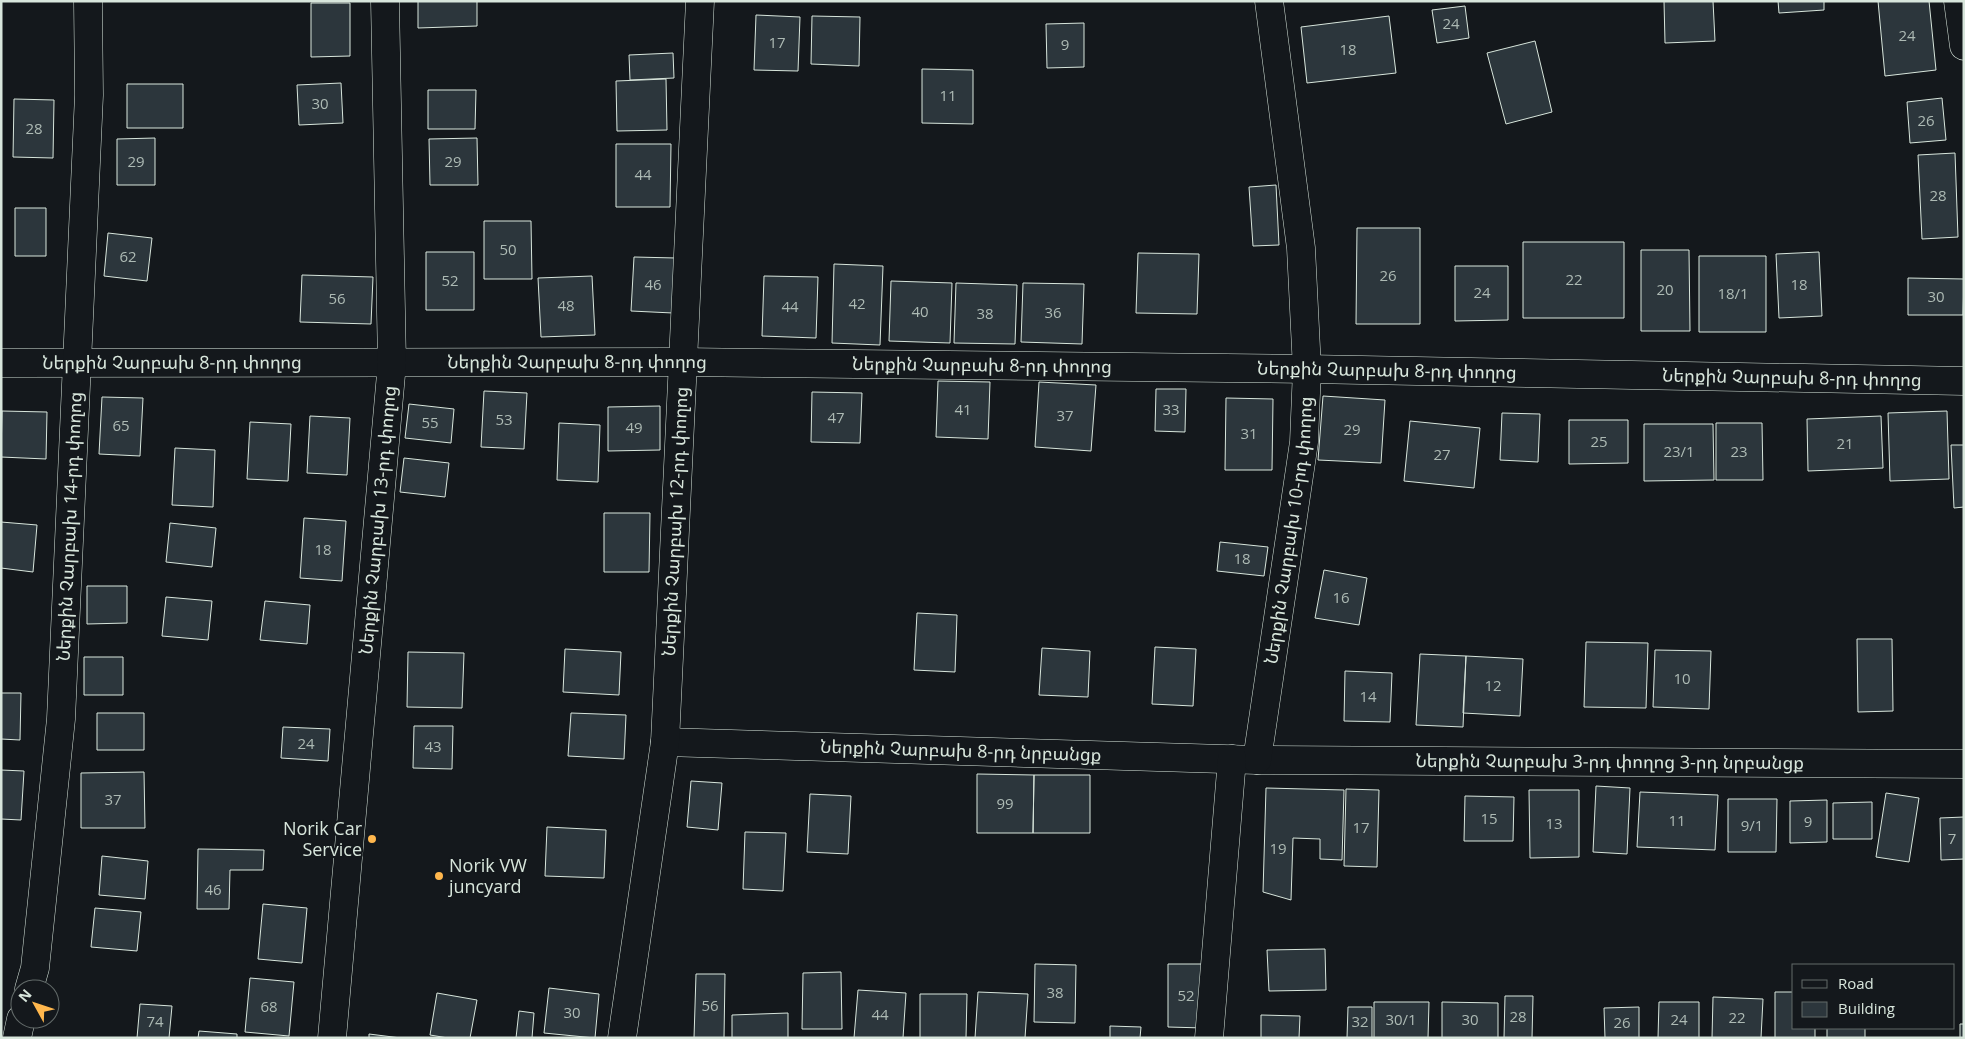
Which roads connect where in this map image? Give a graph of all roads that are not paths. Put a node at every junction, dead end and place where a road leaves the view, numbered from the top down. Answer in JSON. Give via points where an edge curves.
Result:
{"nodes":[{"id":1,"x":88,"y":1,"type":"edge"},
{"id":2,"x":385,"y":1,"type":"edge"},
{"id":3,"x":700,"y":1,"type":"edge"},
{"id":4,"x":1269,"y":1,"type":"edge"},
{"id":5,"x":1958,"y":1,"type":"edge"},
{"id":6,"x":1964,"y":46,"type":"edge"},
{"id":7,"x":683,"y":362,"type":"junction"},
{"id":8,"x":1,"y":363,"type":"edge"},
{"id":9,"x":78,"y":363,"type":"junction"},
{"id":10,"x":392,"y":363,"type":"junction"},
{"id":11,"x":1307,"y":369,"type":"junction"},
{"id":12,"x":1964,"y":380,"type":"edge"},
{"id":13,"x":665,"y":742,"type":"junction"},
{"id":14,"x":1245,"y":760,"type":"junction"},
{"id":15,"x":1964,"y":764,"type":"edge"},
{"id":16,"x":31,"y":979,"type":"edge"},
{"id":17,"x":332,"y":1038,"type":"edge"},
{"id":18,"x":622,"y":1038,"type":"edge"},
{"id":19,"x":1209,"y":1038,"type":"edge"}],
"edges":[{"from":1,"to":9,"type":"street","name":"Ներքին Չարբախ 14-րդ փողոց","via":[[89,95]]},
{"from":2,"to":10,"type":"street","name":"Ներքին Չարբախ 13-րդ փողոց"},
{"from":3,"to":7,"type":"street","name":"Ներքին Չարբախ 12-րդ փողոց"},
{"from":4,"to":11,"type":"street","name":"Ներքին Չարբախ 10-րդ փողոց","via":[[1301,248]]},
{"from":5,"to":6,"type":"street"},
{"from":7,"to":10,"type":"street","name":"Ներքին Չարբախ 8-րդ փողոց"},
{"from":7,"to":11,"type":"street","name":"Ներքին Չարբախ 8-րդ փողոց"},
{"from":7,"to":13,"type":"street","name":"Ներքին Չարբախ 12-րդ փողոց"},
{"from":8,"to":9,"type":"street","name":"Ներքին Չարբախ 8-րդ փողոց"},
{"from":9,"to":10,"type":"street","name":"Ներքին Չարբախ 8-րդ փողոց"},
{"from":9,"to":16,"type":"street","name":"Ներքին Չարբախ 14-րդ փողոց","via":[[61,719]]},
{"from":10,"to":17,"type":"street","name":"Ներքին Չարբախ 13-րդ փողոց"},
{"from":11,"to":12,"type":"street","name":"Ներքին Չարբախ 8-րդ փողոց"},
{"from":11,"to":14,"type":"street","name":"Ներքին Չարբախ 10-րդ փողոց","via":[[1304,442]]},
{"from":13,"to":14,"type":"street","name":"Ներքին Չարբախ 8-րդ նրբանցք"},
{"from":13,"to":18,"type":"street","name":"Ներքին Չարբախ 12-րդ փողոց"},
{"from":14,"to":15,"type":"street","name":"Ներքին Չարբախ 3-րդ փողոց 3-րդ նրբանցք"},
{"from":14,"to":19,"type":"street","name":"Ներքին Չարբախ 10-րդ փողոց"}]}
